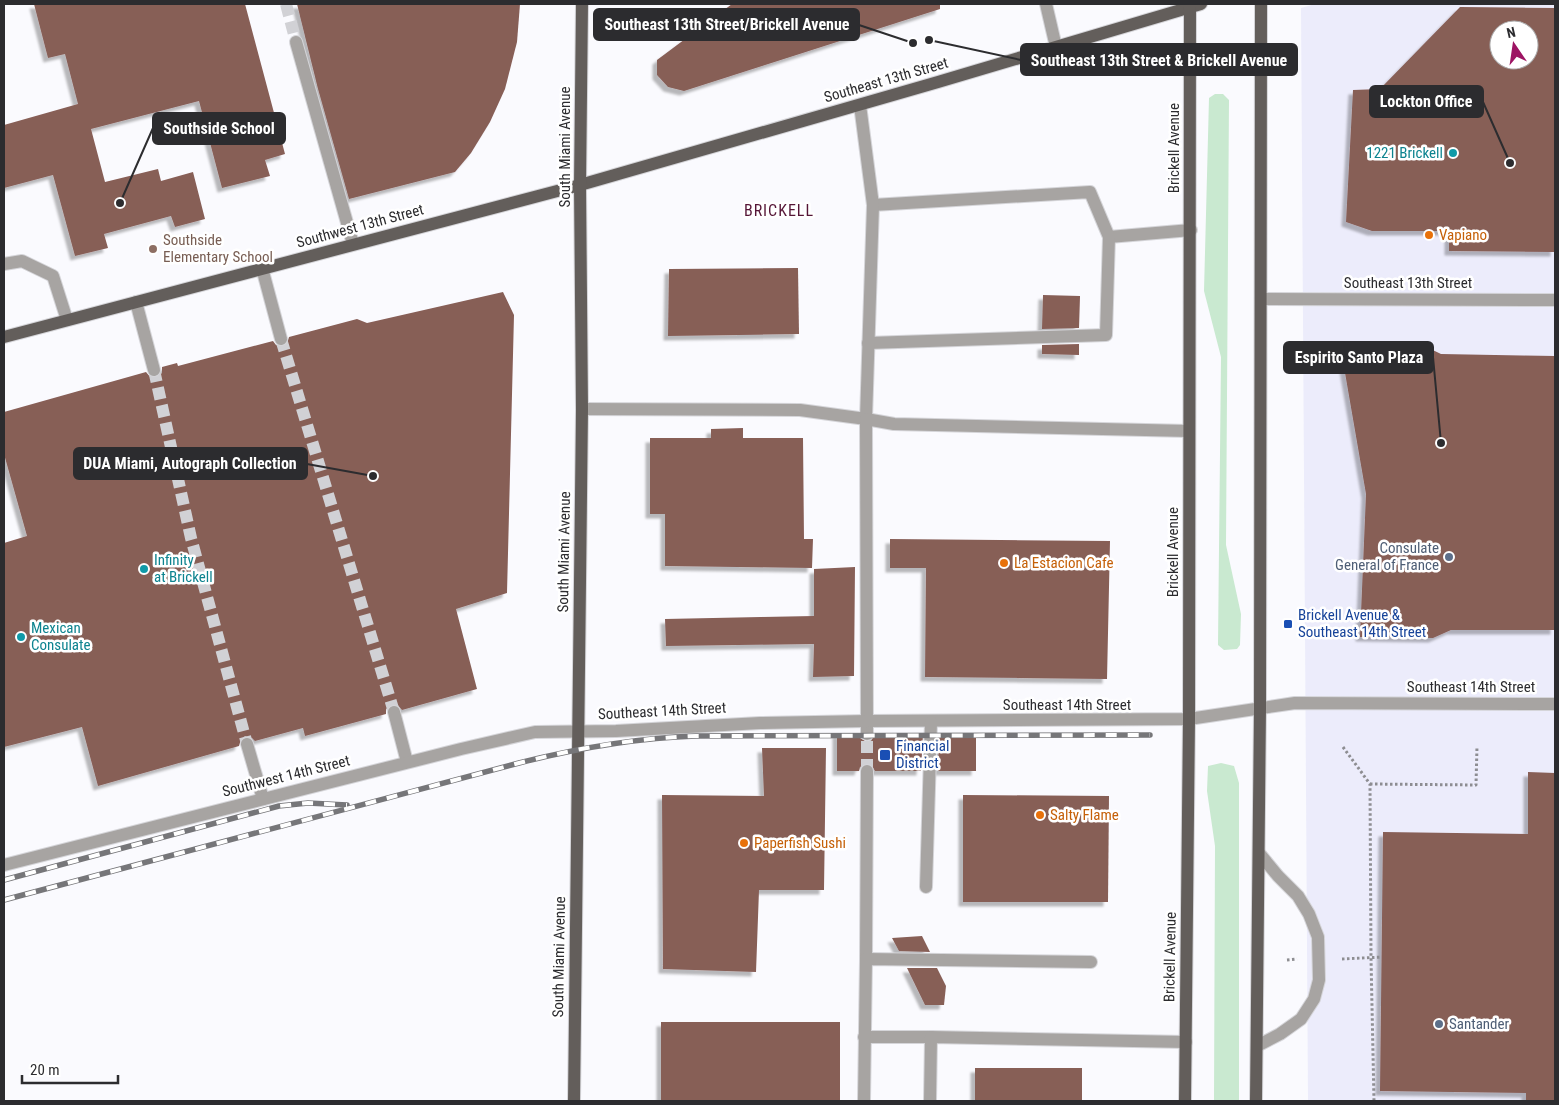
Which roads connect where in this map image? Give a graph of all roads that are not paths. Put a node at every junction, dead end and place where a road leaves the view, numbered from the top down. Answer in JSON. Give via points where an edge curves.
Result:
{"nodes":[{"id":1,"x":582,"y":4,"type":"edge"},
{"id":2,"x":1046,"y":4,"type":"edge"},
{"id":3,"x":1261,"y":4,"type":"edge"},
{"id":4,"x":1194,"y":5,"type":"edge"},
{"id":5,"x":296,"y":42,"type":"tunnel mouth"},
{"id":6,"x":1056,"y":47,"type":"junction"},
{"id":7,"x":860,"y":105,"type":"junction"},
{"id":8,"x":580,"y":185,"type":"junction"},
{"id":9,"x":873,"y":205,"type":"junction"},
{"id":10,"x":1191,"y":230,"type":"junction"},
{"id":11,"x":1109,"y":237,"type":"junction"},
{"id":12,"x":353,"y":244,"type":"junction"},
{"id":13,"x":4,"y":264,"type":"edge"},
{"id":14,"x":262,"y":268,"type":"junction"},
{"id":15,"x":1261,"y":299,"type":"junction"},
{"id":16,"x":1555,"y":300,"type":"edge"},
{"id":17,"x":136,"y":302,"type":"junction"},
{"id":18,"x":67,"y":320,"type":"junction"},
{"id":19,"x":4,"y":338,"type":"edge"},
{"id":20,"x":281,"y":339,"type":"tunnel mouth"},
{"id":21,"x":868,"y":343,"type":"junction"},
{"id":22,"x":154,"y":370,"type":"tunnel mouth"},
{"id":23,"x":582,"y":409,"type":"junction"},
{"id":24,"x":866,"y":418,"type":"junction"},
{"id":25,"x":1189,"y":431,"type":"junction"},
{"id":26,"x":1555,"y":704,"type":"edge"},
{"id":27,"x":1260,"y":708,"type":"junction"},
{"id":28,"x":394,"y":712,"type":"tunnel mouth"},
{"id":29,"x":1189,"y":719,"type":"junction"},
{"id":30,"x":931,"y":722,"type":"junction"},
{"id":31,"x":867,"y":727,"type":"junction"},
{"id":32,"x":578,"y":731,"type":"junction"},
{"id":33,"x":247,"y":744,"type":"tunnel mouth"},
{"id":34,"x":407,"y":762,"type":"junction"},
{"id":35,"x":867,"y":771,"type":"tunnel mouth"},
{"id":36,"x":263,"y":799,"type":"junction"},
{"id":37,"x":1259,"y":853,"type":"junction"},
{"id":38,"x":4,"y":865,"type":"edge"},
{"id":39,"x":926,"y":888,"type":"dead end"},
{"id":40,"x":866,"y":959,"type":"junction"},
{"id":41,"x":1091,"y":962,"type":"dead end"},
{"id":42,"x":864,"y":1037,"type":"junction"},
{"id":43,"x":931,"y":1037,"type":"junction"},
{"id":44,"x":1186,"y":1042,"type":"junction"},
{"id":45,"x":1257,"y":1046,"type":"junction"},
{"id":46,"x":574,"y":1101,"type":"edge"},
{"id":47,"x":864,"y":1101,"type":"edge"},
{"id":48,"x":930,"y":1101,"type":"edge"},
{"id":49,"x":1185,"y":1101,"type":"edge"},
{"id":50,"x":1256,"y":1101,"type":"edge"}],
"edges":[{"from":1,"to":8,"type":"main road","name":"South Miami Avenue"},
{"from":2,"to":6,"type":"street"},
{"from":3,"to":15,"type":"main road"},
{"from":4,"to":6,"type":"main road","name":"Southeast 13th Street"},
{"from":4,"to":10,"type":"main road","name":"Brickell Avenue"},
{"from":5,"to":12,"type":"street"},
{"from":6,"to":7,"type":"main road","name":"Southeast 13th Street"},
{"from":7,"to":8,"type":"main road","name":"Southeast 13th Street"},
{"from":7,"to":9,"type":"street"},
{"from":8,"to":12,"type":"main road","name":"Southwest 13th Street"},
{"from":8,"to":23,"type":"main road","name":"South Miami Avenue"},
{"from":9,"to":11,"type":"street","via":[[1090,192]]},
{"from":9,"to":21,"type":"street"},
{"from":10,"to":11,"type":"street"},
{"from":10,"to":25,"type":"main road","name":"Brickell Avenue"},
{"from":11,"to":21,"type":"street","via":[[1106,335]]},
{"from":12,"to":14,"type":"main road","name":"Southwest 13th Street"},
{"from":13,"to":18,"type":"street","via":[[22,261],[53,276]]},
{"from":14,"to":17,"type":"main road","name":"Southwest 13th Street"},
{"from":14,"to":20,"type":"street"},
{"from":15,"to":16,"type":"street","name":"Southeast 13th Street"},
{"from":15,"to":27,"type":"main road"},
{"from":17,"to":18,"type":"main road","name":"Southwest 13th Street"},
{"from":17,"to":22,"type":"street"},
{"from":18,"to":19,"type":"main road","name":"Southwest 13th Street"},
{"from":21,"to":24,"type":"street"},
{"from":23,"to":24,"type":"street","via":[[800,410]]},
{"from":23,"to":32,"type":"main road","name":"South Miami Avenue"},
{"from":24,"to":25,"type":"street","via":[[894,424]]},
{"from":24,"to":31,"type":"street"},
{"from":25,"to":29,"type":"main road","name":"Brickell Avenue"},
{"from":26,"to":27,"type":"street","name":"Southeast 14th Street","via":[[1295,703]]},
{"from":27,"to":29,"type":"street","name":"Southeast 14th Street"},
{"from":27,"to":37,"type":"main road"},
{"from":28,"to":34,"type":"street"},
{"from":29,"to":30,"type":"street","name":"Southeast 14th Street"},
{"from":29,"to":44,"type":"main road","name":"Brickell Avenue"},
{"from":30,"to":31,"type":"street","name":"Southeast 14th Street"},
{"from":30,"to":39,"type":"street"},
{"from":31,"to":32,"type":"street","name":"Southeast 14th Street","via":[[760,723]]},
{"from":32,"to":34,"type":"street","name":"Southwest 14th Street","via":[[535,732]]},
{"from":32,"to":46,"type":"main road","name":"South Miami Avenue"},
{"from":33,"to":36,"type":"street"},
{"from":34,"to":36,"type":"street","name":"Southwest 14th Street"},
{"from":35,"to":40,"type":"street"},
{"from":36,"to":38,"type":"street","name":"Southwest 14th Street"},
{"from":37,"to":45,"type":"main road"},
{"from":37,"to":45,"type":"street","via":[[1298,896],[1309,914],[1318,937],[1319,980],[1314,999],[1301,1019]]},
{"from":40,"to":41,"type":"street"},
{"from":40,"to":42,"type":"street"},
{"from":42,"to":43,"type":"street"},
{"from":42,"to":47,"type":"street"},
{"from":43,"to":44,"type":"street"},
{"from":43,"to":48,"type":"street"},
{"from":44,"to":49,"type":"main road","name":"Brickell Avenue"},
{"from":45,"to":50,"type":"main road"}]}
